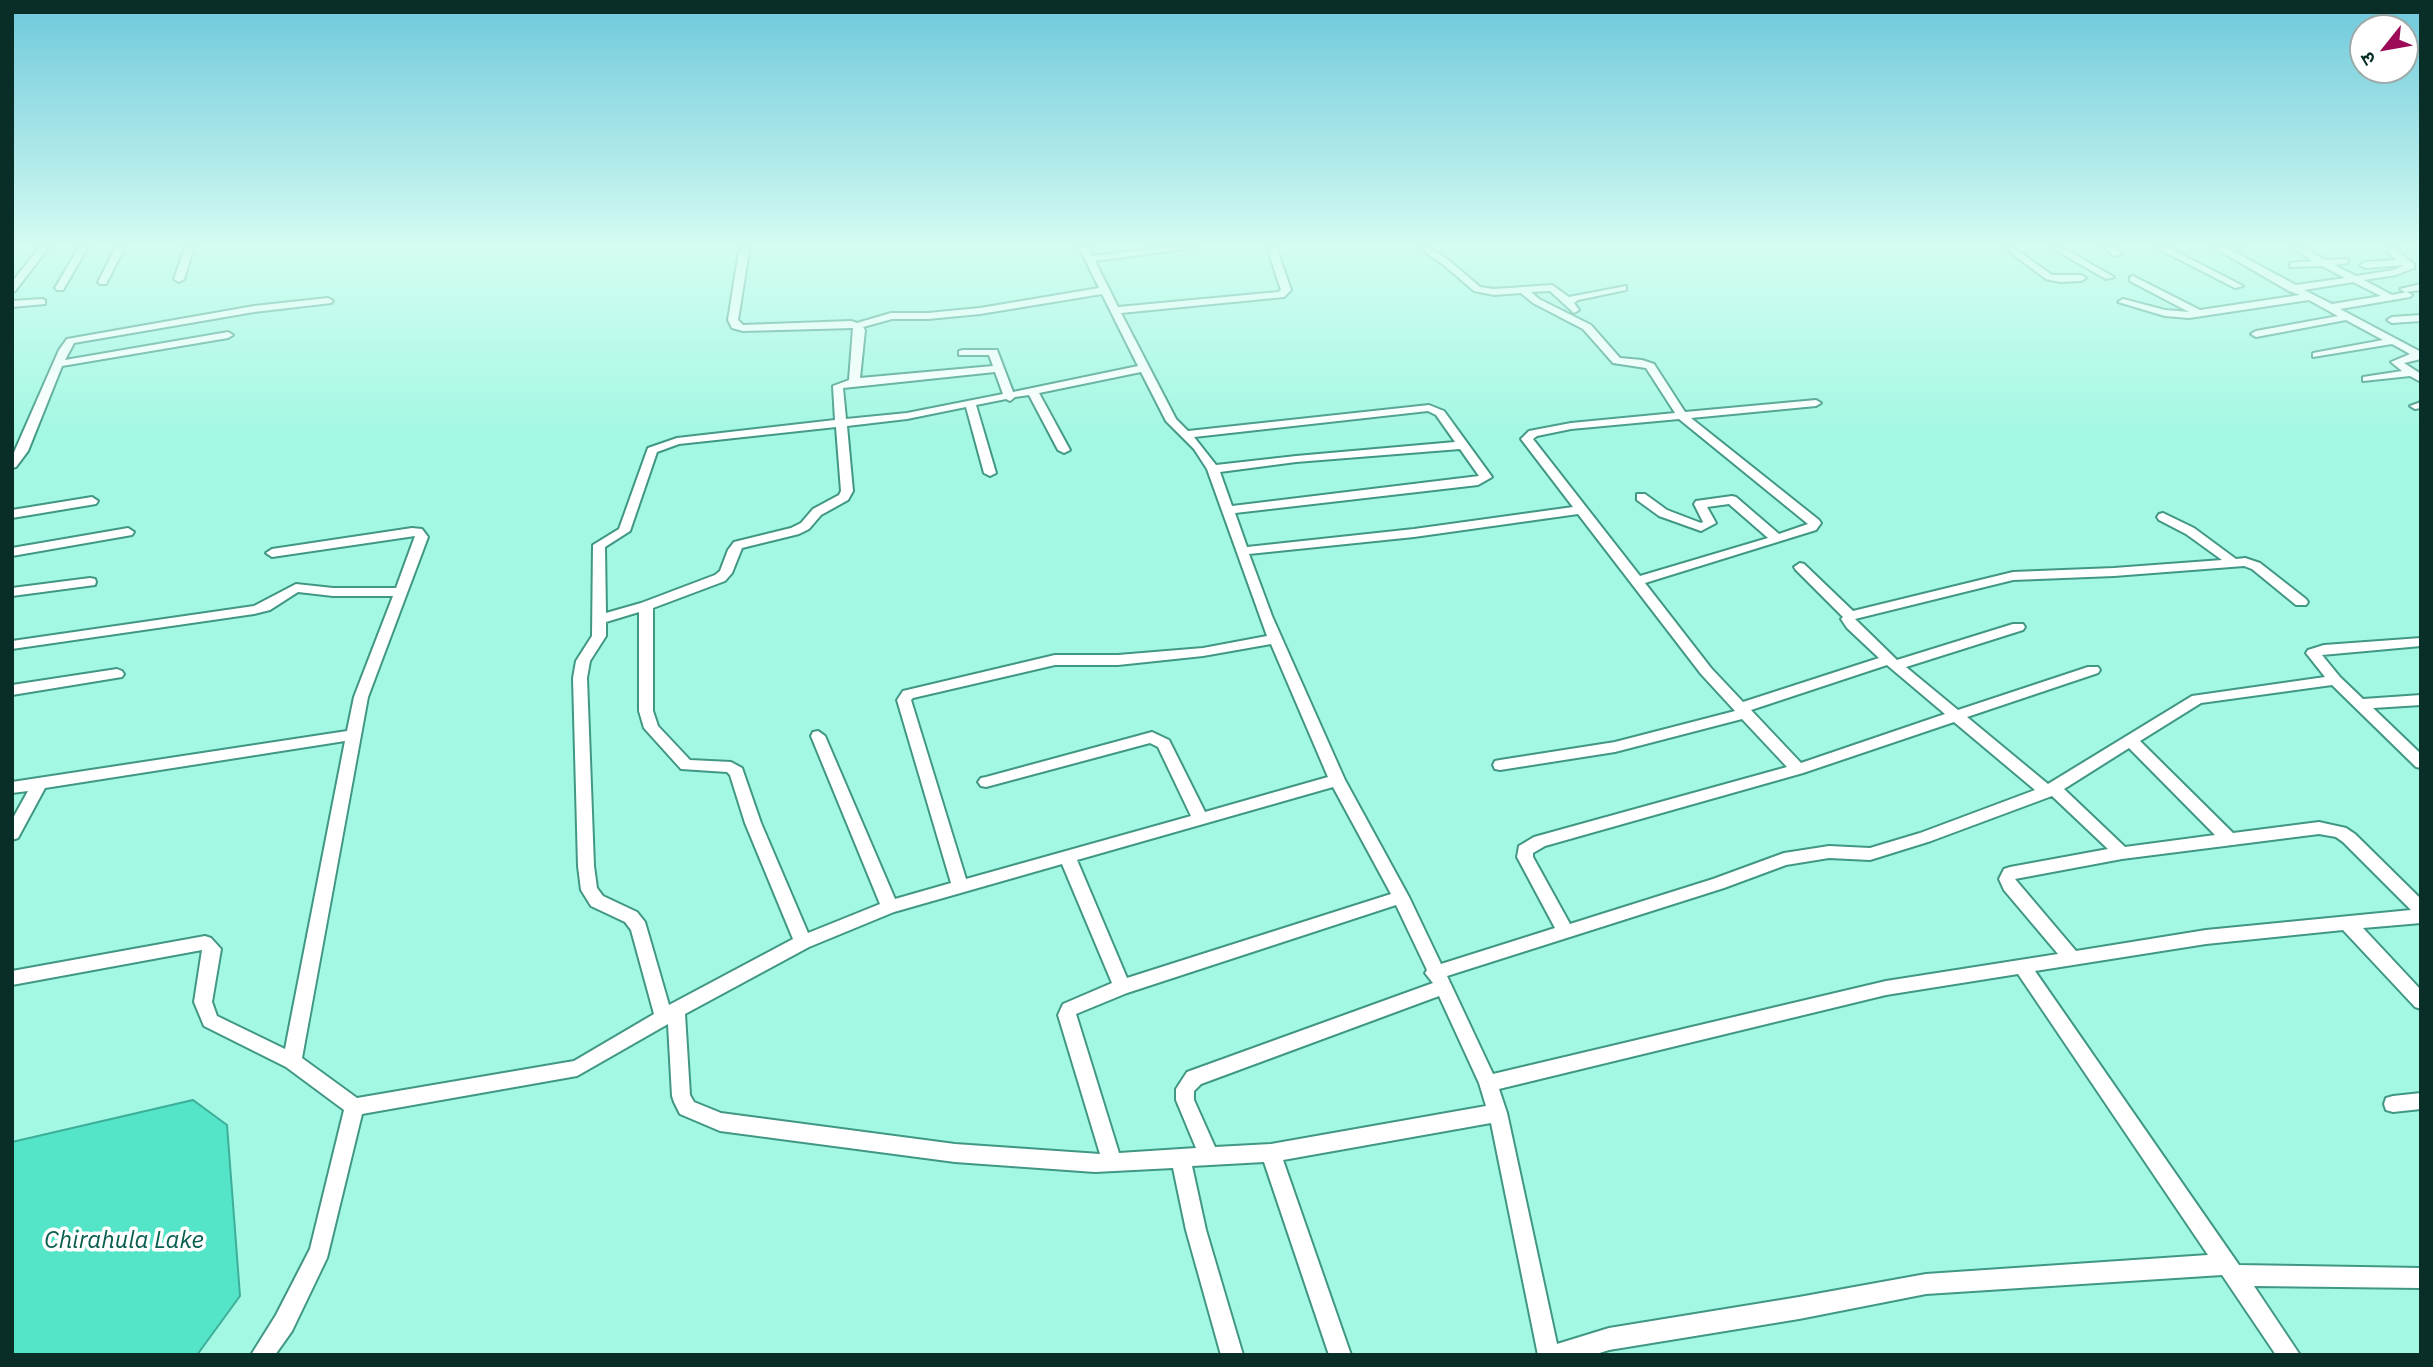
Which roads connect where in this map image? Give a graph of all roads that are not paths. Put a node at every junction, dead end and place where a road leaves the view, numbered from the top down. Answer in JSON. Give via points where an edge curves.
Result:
{"nodes":[{"id":1,"x":1117,"y":310,"type":"edge"},
{"id":2,"x":243,"y":311,"type":"edge"},
{"id":3,"x":734,"y":311,"type":"edge"},
{"id":4,"x":973,"y":311,"type":"edge"},
{"id":5,"x":1556,"y":311,"type":"edge"},
{"id":6,"x":1576,"y":311,"type":"edge"},
{"id":7,"x":2158,"y":311,"type":"edge"},
{"id":8,"x":2195,"y":311,"type":"edge"},
{"id":9,"x":2221,"y":311,"type":"edge"},
{"id":10,"x":2335,"y":311,"type":"edge"},
{"id":11,"x":2201,"y":314,"type":"junction"},
{"id":12,"x":2347,"y":317,"type":"junction"},
{"id":13,"x":2421,"y":318,"type":"edge"},
{"id":14,"x":2392,"y":320,"type":"dead end"},
{"id":15,"x":1583,"y":324,"type":"junction"},
{"id":16,"x":858,"y":326,"type":"junction"},
{"id":17,"x":2256,"y":334,"type":"dead end"},
{"id":18,"x":228,"y":335,"type":"dead end"},
{"id":19,"x":2393,"y":341,"type":"junction"},
{"id":20,"x":962,"y":353,"type":"dead end"},
{"id":21,"x":2418,"y":353,"type":"edge"},
{"id":22,"x":2317,"y":355,"type":"dead end"},
{"id":23,"x":58,"y":364,"type":"junction"},
{"id":24,"x":1146,"y":368,"type":"junction"},
{"id":25,"x":999,"y":369,"type":"junction"},
{"id":26,"x":2416,"y":376,"type":"edge"},
{"id":27,"x":2367,"y":379,"type":"dead end"},
{"id":28,"x":854,"y":382,"type":"junction"},
{"id":29,"x":1034,"y":393,"type":"junction"},
{"id":30,"x":1010,"y":397,"type":"junction"},
{"id":31,"x":1816,"y":403,"type":"dead end"},
{"id":32,"x":971,"y":405,"type":"junction"},
{"id":33,"x":1682,"y":416,"type":"junction"},
{"id":34,"x":840,"y":424,"type":"junction"},
{"id":35,"x":1185,"y":435,"type":"junction"},
{"id":36,"x":1464,"y":445,"type":"junction"},
{"id":37,"x":1064,"y":450,"type":"dead end"},
{"id":38,"x":12,"y":465,"type":"edge"},
{"id":39,"x":1213,"y":469,"type":"junction"},
{"id":40,"x":990,"y":473,"type":"dead end"},
{"id":41,"x":1641,"y":497,"type":"dead end"},
{"id":42,"x":92,"y":501,"type":"dead end"},
{"id":43,"x":1228,"y":510,"type":"junction"},
{"id":44,"x":1580,"y":510,"type":"junction"},
{"id":45,"x":12,"y":514,"type":"edge"},
{"id":46,"x":2164,"y":517,"type":"dead end"},
{"id":47,"x":128,"y":532,"type":"dead end"},
{"id":48,"x":1777,"y":539,"type":"junction"},
{"id":49,"x":1243,"y":551,"type":"junction"},
{"id":50,"x":12,"y":552,"type":"edge"},
{"id":51,"x":272,"y":553,"type":"dead end"},
{"id":52,"x":2234,"y":563,"type":"junction"},
{"id":53,"x":1800,"y":567,"type":"dead end"},
{"id":54,"x":1637,"y":581,"type":"junction"},
{"id":55,"x":90,"y":582,"type":"dead end"},
{"id":56,"x":12,"y":592,"type":"edge"},
{"id":57,"x":401,"y":592,"type":"junction"},
{"id":58,"x":2301,"y":601,"type":"dead end"},
{"id":59,"x":646,"y":606,"type":"junction"},
{"id":60,"x":1850,"y":616,"type":"junction"},
{"id":61,"x":600,"y":619,"type":"junction"},
{"id":62,"x":2018,"y":627,"type":"dead end"},
{"id":63,"x":1275,"y":639,"type":"junction"},
{"id":64,"x":2421,"y":642,"type":"edge"},
{"id":65,"x":12,"y":645,"type":"edge"},
{"id":66,"x":1892,"y":663,"type":"junction"},
{"id":67,"x":2093,"y":670,"type":"dead end"},
{"id":68,"x":117,"y":674,"type":"dead end"},
{"id":69,"x":2335,"y":680,"type":"junction"},
{"id":70,"x":12,"y":690,"type":"edge"},
{"id":71,"x":2421,"y":700,"type":"edge"},
{"id":72,"x":2360,"y":704,"type":"junction"},
{"id":73,"x":1743,"y":710,"type":"junction"},
{"id":74,"x":1955,"y":717,"type":"junction"},
{"id":75,"x":354,"y":734,"type":"junction"},
{"id":76,"x":818,"y":736,"type":"dead end"},
{"id":77,"x":2130,"y":740,"type":"junction"},
{"id":78,"x":2421,"y":763,"type":"edge"},
{"id":79,"x":1500,"y":765,"type":"dead end"},
{"id":80,"x":1798,"y":769,"type":"junction"},
{"id":81,"x":1337,"y":780,"type":"junction"},
{"id":82,"x":986,"y":782,"type":"dead end"},
{"id":83,"x":40,"y":783,"type":"junction"},
{"id":84,"x":12,"y":788,"type":"edge"},
{"id":85,"x":2050,"y":790,"type":"junction"},
{"id":86,"x":1200,"y":818,"type":"junction"},
{"id":87,"x":12,"y":834,"type":"edge"},
{"id":88,"x":2228,"y":838,"type":"junction"},
{"id":89,"x":2122,"y":853,"type":"junction"},
{"id":90,"x":1067,"y":856,"type":"junction"},
{"id":91,"x":960,"y":887,"type":"junction"},
{"id":92,"x":1401,"y":897,"type":"junction"},
{"id":93,"x":890,"y":907,"type":"junction"},
{"id":94,"x":2421,"y":910,"type":"edge"},
{"id":95,"x":2421,"y":916,"type":"edge"},
{"id":96,"x":2347,"y":923,"type":"junction"},
{"id":97,"x":1565,"y":931,"type":"junction"},
{"id":98,"x":803,"y":942,"type":"junction"},
{"id":99,"x":2071,"y":957,"type":"junction"},
{"id":100,"x":2021,"y":965,"type":"junction"},
{"id":101,"x":12,"y":978,"type":"edge"},
{"id":102,"x":1438,"y":980,"type":"junction"},
{"id":103,"x":1122,"y":987,"type":"junction"},
{"id":104,"x":2421,"y":1002,"type":"edge"},
{"id":105,"x":670,"y":1013,"type":"junction"},
{"id":106,"x":292,"y":1061,"type":"junction"},
{"id":107,"x":1488,"y":1083,"type":"junction"},
{"id":108,"x":2421,"y":1101,"type":"edge"},
{"id":109,"x":2393,"y":1104,"type":"dead end"},
{"id":110,"x":354,"y":1107,"type":"junction"},
{"id":111,"x":1498,"y":1113,"type":"junction"},
{"id":112,"x":1271,"y":1153,"type":"junction"},
{"id":113,"x":1210,"y":1157,"type":"junction"},
{"id":114,"x":1181,"y":1159,"type":"junction"},
{"id":115,"x":1112,"y":1162,"type":"junction"},
{"id":116,"x":2231,"y":1270,"type":"junction"},
{"id":117,"x":2421,"y":1278,"type":"edge"},
{"id":118,"x":262,"y":1355,"type":"edge"},
{"id":119,"x":1232,"y":1355,"type":"edge"},
{"id":120,"x":1340,"y":1355,"type":"edge"},
{"id":121,"x":1549,"y":1355,"type":"edge"},
{"id":122,"x":1557,"y":1355,"type":"edge"},
{"id":123,"x":2289,"y":1355,"type":"edge"}],
"edges":[{"from":1,"to":24,"type":"street"},
{"from":2,"to":23,"type":"street","via":[[77,339],[67,344]]},
{"from":3,"to":16,"type":"street","via":[[736,326]]},
{"from":4,"to":16,"type":"street","via":[[891,316]]},
{"from":5,"to":15,"type":"street"},
{"from":6,"to":15,"type":"street"},
{"from":7,"to":11,"type":"street"},
{"from":8,"to":11,"type":"street"},
{"from":9,"to":11,"type":"street"},
{"from":10,"to":12,"type":"street"},
{"from":12,"to":17,"type":"street"},
{"from":12,"to":19,"type":"street"},
{"from":13,"to":14,"type":"street"},
{"from":15,"to":33,"type":"street","via":[[1613,359],[1650,366]]},
{"from":16,"to":28,"type":"street"},
{"from":18,"to":23,"type":"street"},
{"from":19,"to":21,"type":"street"},
{"from":19,"to":22,"type":"street"},
{"from":20,"to":25,"type":"street","via":[[993,352]]},
{"from":21,"to":26,"type":"street","via":[[2396,362]]},
{"from":23,"to":38,"type":"street"},
{"from":24,"to":29,"type":"street"},
{"from":24,"to":35,"type":"street","via":[[1171,422]]},
{"from":25,"to":28,"type":"street"},
{"from":25,"to":30,"type":"street"},
{"from":26,"to":27,"type":"street"},
{"from":28,"to":34,"type":"street","via":[[837,389]]},
{"from":29,"to":30,"type":"street"},
{"from":29,"to":37,"type":"street"},
{"from":30,"to":32,"type":"street"},
{"from":31,"to":33,"type":"street"},
{"from":32,"to":34,"type":"street"},
{"from":32,"to":40,"type":"street"},
{"from":33,"to":44,"type":"street","via":[[1570,426],[1528,436],[1528,445]]},
{"from":33,"to":48,"type":"street","via":[[1815,523]]},
{"from":34,"to":59,"type":"street","via":[[844,497],[795,531],[738,545],[720,578]]},
{"from":34,"to":61,"type":"street","via":[[677,440],[652,450],[624,531],[599,545]]},
{"from":35,"to":36,"type":"street","via":[[1422,408],[1440,413]]},
{"from":35,"to":39,"type":"street"},
{"from":36,"to":39,"type":"street"},
{"from":36,"to":43,"type":"street","via":[[1485,480]]},
{"from":39,"to":43,"type":"street"},
{"from":41,"to":48,"type":"street","via":[[1657,511],[1701,527],[1710,523],[1700,504],[1732,500]]},
{"from":42,"to":45,"type":"street"},
{"from":43,"to":49,"type":"street"},
{"from":44,"to":49,"type":"street"},
{"from":44,"to":54,"type":"street"},
{"from":46,"to":52,"type":"street"},
{"from":47,"to":50,"type":"street"},
{"from":48,"to":54,"type":"street"},
{"from":49,"to":63,"type":"street"},
{"from":51,"to":57,"type":"street","via":[[418,532],[422,537]]},
{"from":52,"to":58,"type":"street","via":[[2251,563]]},
{"from":52,"to":60,"type":"street","via":[[2013,576]]},
{"from":53,"to":60,"type":"street"},
{"from":54,"to":73,"type":"street","via":[[1706,671]]},
{"from":55,"to":56,"type":"street"},
{"from":57,"to":65,"type":"street","via":[[296,588],[254,610]]},
{"from":57,"to":75,"type":"street","via":[[361,697]]},
{"from":59,"to":61,"type":"street"},
{"from":59,"to":98,"type":"street","via":[[646,711],[651,728],[686,765],[731,767],[737,772],[753,823]]},
{"from":60,"to":66,"type":"street","via":[[1852,625]]},
{"from":61,"to":105,"type":"street","via":[[599,636],[583,661],[580,678],[589,890],[597,901],[631,917],[639,927]]},
{"from":62,"to":66,"type":"street"},
{"from":63,"to":81,"type":"street"},
{"from":63,"to":91,"type":"street","via":[[1203,652],[1055,660],[908,694],[904,700]]},
{"from":64,"to":69,"type":"street","via":[[2313,653]]},
{"from":66,"to":73,"type":"street"},
{"from":66,"to":74,"type":"street"},
{"from":67,"to":74,"type":"street"},
{"from":68,"to":70,"type":"street"},
{"from":69,"to":72,"type":"street"},
{"from":69,"to":77,"type":"street","via":[[2197,699]]},
{"from":71,"to":72,"type":"street"},
{"from":72,"to":78,"type":"street"},
{"from":73,"to":79,"type":"street","via":[[1615,747]]},
{"from":73,"to":80,"type":"street"},
{"from":74,"to":80,"type":"street"},
{"from":74,"to":85,"type":"street"},
{"from":75,"to":83,"type":"street"},
{"from":75,"to":106,"type":"street"},
{"from":76,"to":93,"type":"street"},
{"from":77,"to":85,"type":"street"},
{"from":77,"to":88,"type":"street"},
{"from":80,"to":97,"type":"street","via":[[1532,845],[1525,850],[1525,857]]},
{"from":81,"to":86,"type":"street"},
{"from":81,"to":92,"type":"street"},
{"from":82,"to":86,"type":"street","via":[[1152,737],[1164,744]]},
{"from":83,"to":84,"type":"street"},
{"from":83,"to":87,"type":"street"},
{"from":85,"to":89,"type":"street"},
{"from":85,"to":97,"type":"street","via":[[1882,852],[1799,855]]},
{"from":86,"to":90,"type":"street"},
{"from":88,"to":89,"type":"street"},
{"from":88,"to":94,"type":"street","via":[[2319,828],[2340,832]]},
{"from":89,"to":99,"type":"street","via":[[2021,870],[2007,879]]},
{"from":90,"to":91,"type":"street"},
{"from":90,"to":103,"type":"street"},
{"from":91,"to":93,"type":"street"},
{"from":92,"to":102,"type":"street"},
{"from":92,"to":103,"type":"street"},
{"from":93,"to":98,"type":"street"},
{"from":95,"to":96,"type":"street"},
{"from":96,"to":99,"type":"street"},
{"from":96,"to":104,"type":"street"},
{"from":97,"to":102,"type":"street"},
{"from":98,"to":105,"type":"street"},
{"from":99,"to":100,"type":"street"},
{"from":100,"to":107,"type":"street","via":[[1886,988]]},
{"from":100,"to":116,"type":"street"},
{"from":101,"to":106,"type":"street","via":[[205,943],[212,954],[203,1002],[210,1021]]},
{"from":102,"to":107,"type":"street"},
{"from":102,"to":113,"type":"street","via":[[1194,1078],[1185,1089],[1185,1100]]},
{"from":103,"to":115,"type":"street","via":[[1069,1009],[1067,1015]]},
{"from":105,"to":110,"type":"street","via":[[578,1068]]},
{"from":105,"to":115,"type":"street","via":[[681,1096],[687,1108],[720,1122],[954,1153]]},
{"from":106,"to":110,"type":"street"},
{"from":107,"to":111,"type":"street"},
{"from":108,"to":109,"type":"street"},
{"from":110,"to":118,"type":"street","via":[[320,1251],[284,1323]]},
{"from":111,"to":112,"type":"street"},
{"from":111,"to":121,"type":"street"},
{"from":112,"to":113,"type":"street"},
{"from":112,"to":120,"type":"street"},
{"from":113,"to":114,"type":"street"},
{"from":114,"to":115,"type":"street"},
{"from":114,"to":119,"type":"street"},
{"from":116,"to":117,"type":"street"},
{"from":116,"to":122,"type":"street","via":[[1926,1283],[1609,1339]]},
{"from":116,"to":123,"type":"street"}]}
